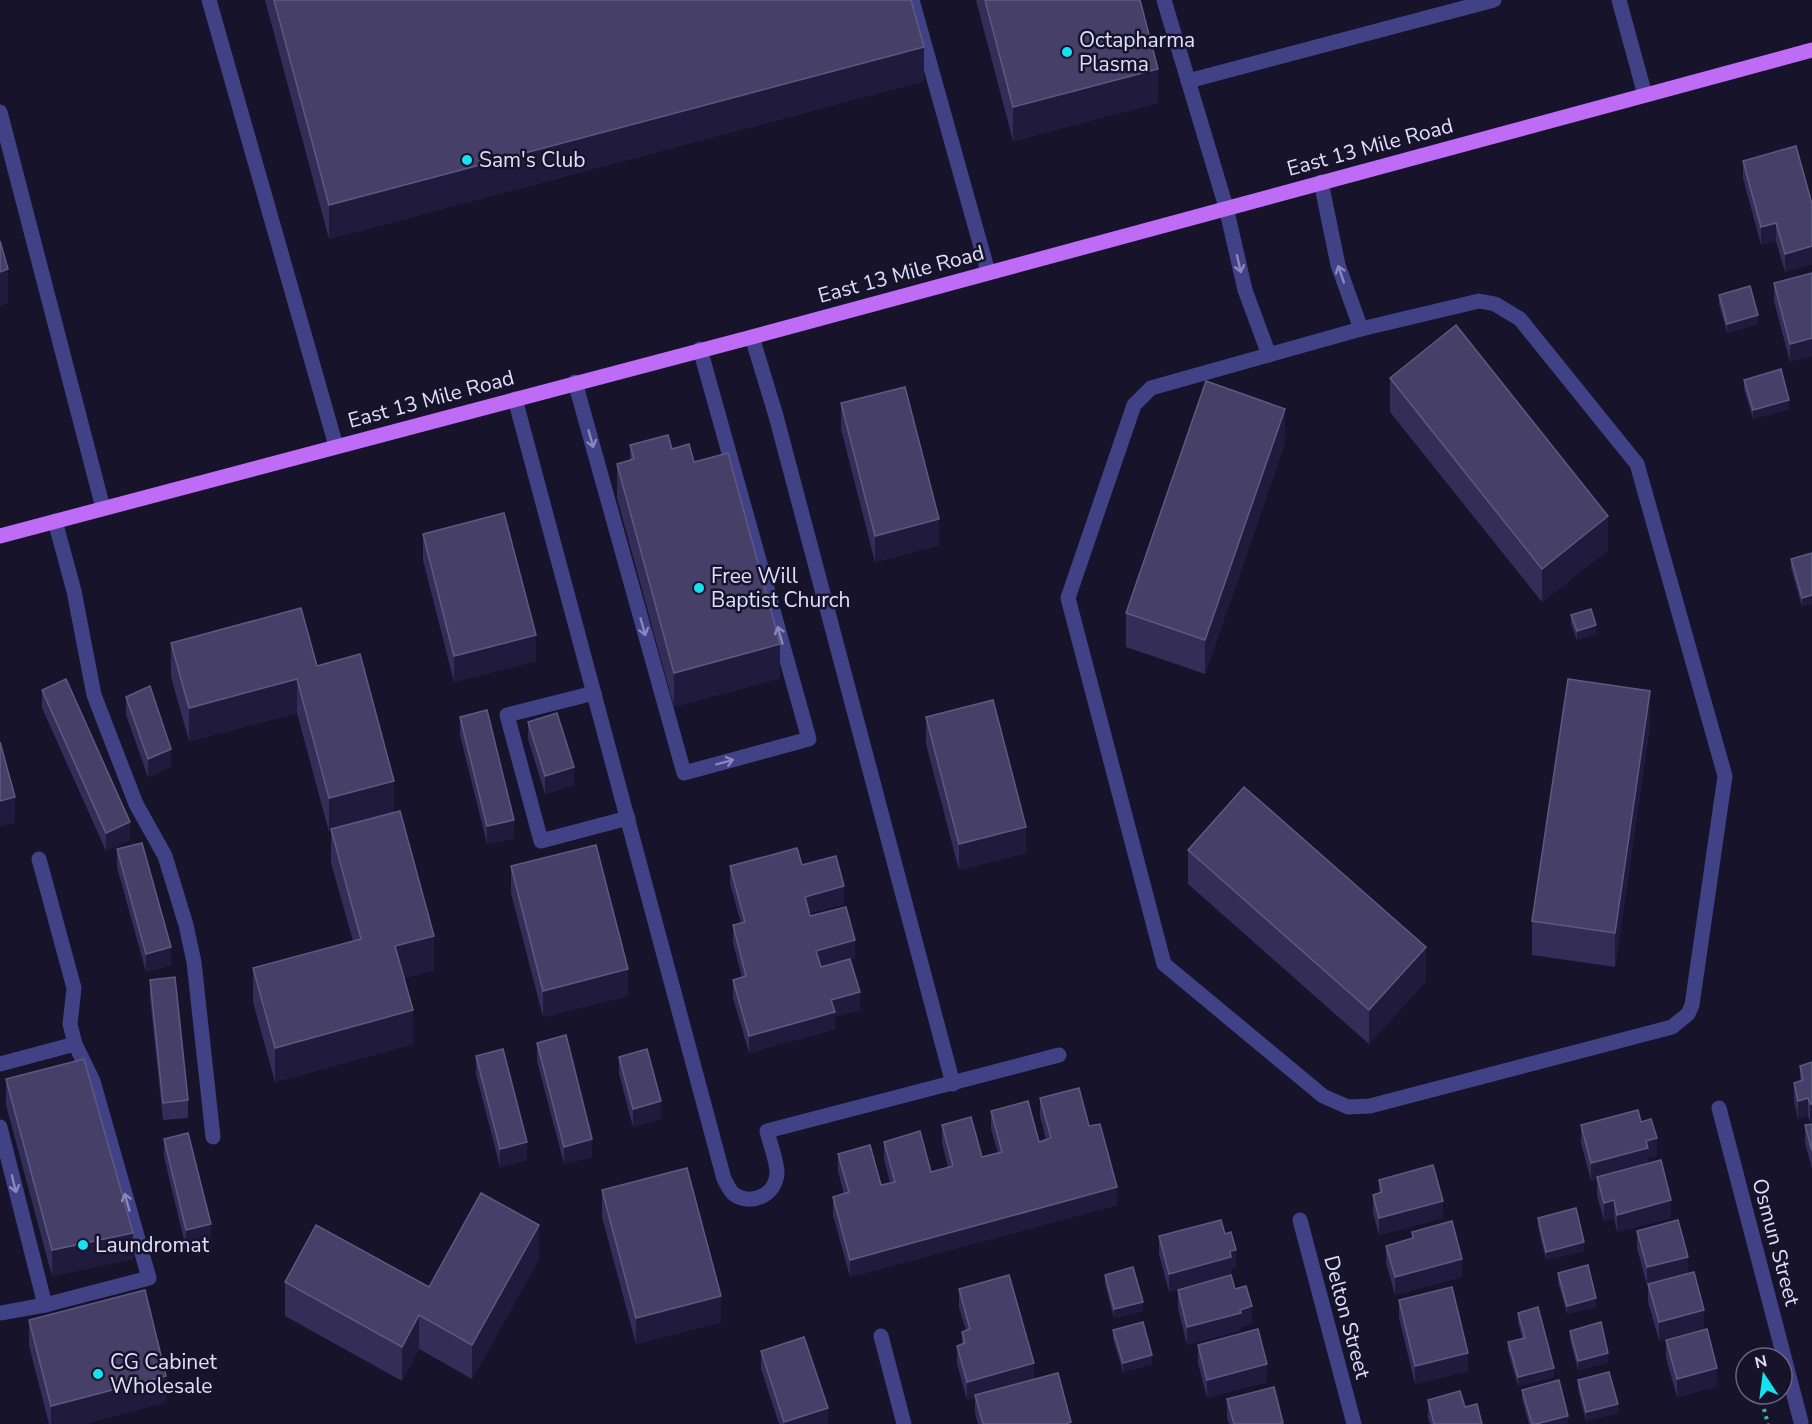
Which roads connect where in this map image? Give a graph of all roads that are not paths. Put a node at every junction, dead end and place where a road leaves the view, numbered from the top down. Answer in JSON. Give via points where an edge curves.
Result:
{"nodes":[{"id":1,"x":209,"y":0,"type":"edge"},
{"id":2,"x":912,"y":0,"type":"edge"},
{"id":3,"x":1164,"y":0,"type":"edge"},
{"id":4,"x":1494,"y":0,"type":"edge"},
{"id":5,"x":1620,"y":0,"type":"edge"},
{"id":6,"x":1812,"y":50,"type":"edge"},
{"id":7,"x":1188,"y":81,"type":"junction"},
{"id":8,"x":1645,"y":95,"type":"junction"},
{"id":9,"x":0,"y":112,"type":"edge"},
{"id":10,"x":1321,"y":182,"type":"junction"},
{"id":11,"x":1226,"y":207,"type":"junction"},
{"id":12,"x":988,"y":272,"type":"junction"},
{"id":13,"x":1361,"y":329,"type":"junction"},
{"id":14,"x":752,"y":337,"type":"junction"},
{"id":15,"x":700,"y":349,"type":"junction"},
{"id":16,"x":1269,"y":355,"type":"junction"},
{"id":17,"x":575,"y":382,"type":"junction"},
{"id":18,"x":515,"y":399,"type":"junction"},
{"id":19,"x":336,"y":446,"type":"junction"},
{"id":20,"x":103,"y":508,"type":"junction"},
{"id":21,"x":55,"y":522,"type":"junction"},
{"id":22,"x":0,"y":536,"type":"edge"},
{"id":23,"x":594,"y":693,"type":"junction"},
{"id":24,"x":628,"y":818,"type":"junction"},
{"id":25,"x":39,"y":859,"type":"dead end"},
{"id":26,"x":75,"y":1044,"type":"junction"},
{"id":27,"x":1059,"y":1055,"type":"dead end"},
{"id":28,"x":0,"y":1064,"type":"edge"},
{"id":29,"x":953,"y":1083,"type":"junction"},
{"id":30,"x":1719,"y":1108,"type":"dead end"},
{"id":31,"x":0,"y":1127,"type":"edge"},
{"id":32,"x":213,"y":1137,"type":"dead end"},
{"id":33,"x":1300,"y":1220,"type":"dead end"},
{"id":34,"x":45,"y":1305,"type":"junction"},
{"id":35,"x":0,"y":1313,"type":"edge"},
{"id":36,"x":880,"y":1336,"type":"dead end"},
{"id":37,"x":1802,"y":1422,"type":"edge"},
{"id":38,"x":904,"y":1424,"type":"edge"},
{"id":39,"x":1354,"y":1424,"type":"edge"}],
"edges":[{"from":1,"to":19,"type":"street"},
{"from":2,"to":12,"type":"street"},
{"from":3,"to":7,"type":"street"},
{"from":4,"to":7,"type":"street"},
{"from":5,"to":8,"type":"street"},
{"from":6,"to":8,"type":"main road","name":"East 13 Mile Road"},
{"from":7,"to":11,"type":"street"},
{"from":8,"to":10,"type":"main road","name":"East 13 Mile Road"},
{"from":9,"to":20,"type":"street"},
{"from":10,"to":11,"type":"main road","name":"East 13 Mile Road"},
{"from":13,"to":10,"type":"street","one_way":true,"via":[[1338,265]]},
{"from":11,"to":12,"type":"main road","name":"East 13 Mile Road"},
{"from":11,"to":16,"type":"street","one_way":true,"via":[[1245,290]]},
{"from":12,"to":14,"type":"main road","name":"East 13 Mile Road"},
{"from":13,"to":16,"type":"street"},
{"from":13,"to":16,"type":"street","via":[[1479,302],[1511,311],[1637,464],[1725,776],[1692,1005],[1688,1014],[1672,1027],[1370,1106],[1348,1107],[1323,1096],[1164,964],[1068,598],[1134,405],[1141,396],[1163,384]]},
{"from":14,"to":15,"type":"main road","name":"East 13 Mile Road"},
{"from":14,"to":29,"type":"street"},
{"from":15,"to":17,"type":"main road","name":"East 13 Mile Road"},
{"from":17,"to":15,"type":"street","one_way":true,"via":[[684,773],[809,739]]},
{"from":17,"to":18,"type":"main road","name":"East 13 Mile Road"},
{"from":18,"to":19,"type":"main road","name":"East 13 Mile Road"},
{"from":18,"to":23,"type":"street"},
{"from":19,"to":20,"type":"main road","name":"East 13 Mile Road"},
{"from":20,"to":21,"type":"main road","name":"East 13 Mile Road"},
{"from":21,"to":22,"type":"main road","name":"East 13 Mile Road"},
{"from":21,"to":32,"type":"street","via":[[74,591],[94,695],[136,804],[165,856],[186,925],[194,962]]},
{"from":23,"to":24,"type":"street"},
{"from":23,"to":24,"type":"street","via":[[507,716],[541,841]]},
{"from":24,"to":29,"type":"street","via":[[721,1170],[734,1194],[757,1199],[774,1184],[777,1172],[767,1131]]},
{"from":25,"to":26,"type":"street","via":[[74,988],[70,1024]]},
{"from":26,"to":28,"type":"street"},
{"from":34,"to":26,"type":"street","one_way":true,"via":[[149,1278],[93,1080]]},
{"from":27,"to":29,"type":"street"},
{"from":30,"to":37,"type":"street","name":"Osmun Street"},
{"from":31,"to":34,"type":"street","one_way":true},
{"from":33,"to":39,"type":"street","name":"Delton Street"},
{"from":34,"to":35,"type":"street"},
{"from":36,"to":38,"type":"street"}]}
